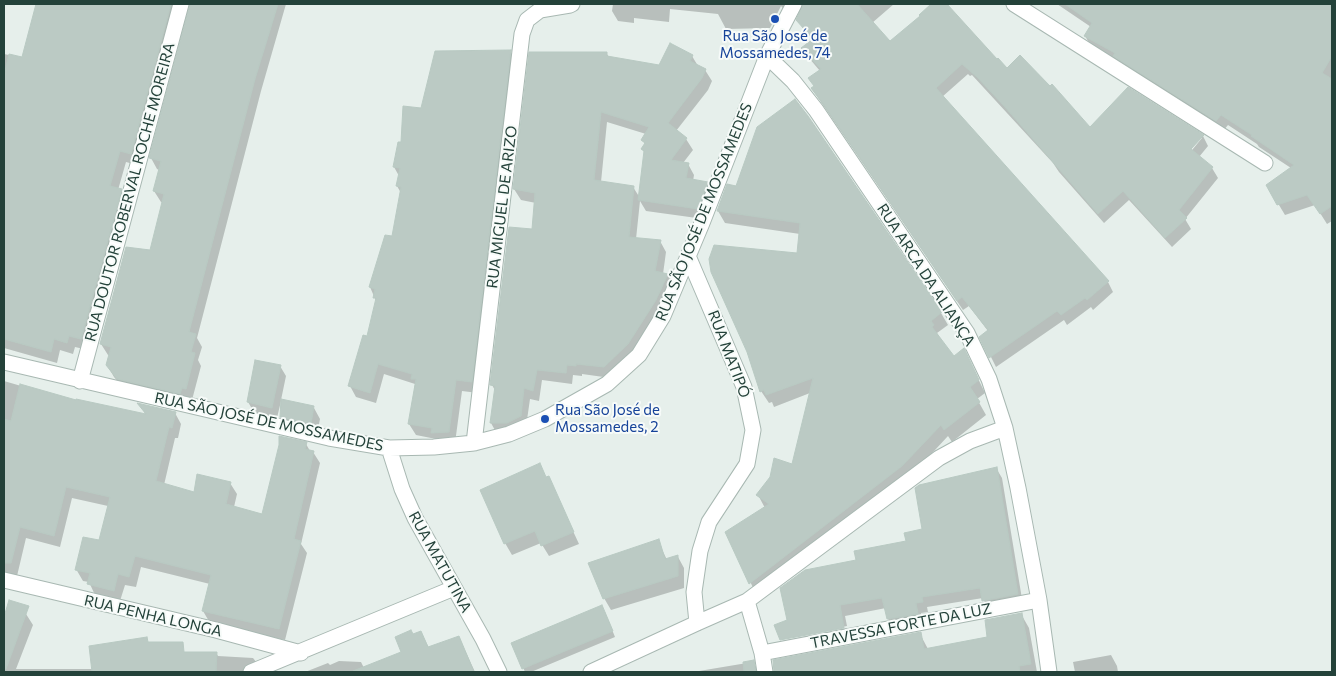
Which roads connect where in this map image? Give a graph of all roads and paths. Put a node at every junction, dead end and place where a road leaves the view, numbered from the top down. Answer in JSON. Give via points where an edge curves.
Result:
{"nodes":[{"id":1,"x":181,"y":4,"type":"edge"},
{"id":2,"x":572,"y":4,"type":"edge"},
{"id":3,"x":794,"y":4,"type":"edge"},
{"id":4,"x":1014,"y":4,"type":"edge"},
{"id":5,"x":767,"y":56,"type":"junction"},
{"id":6,"x":1265,"y":163,"type":"dead end"},
{"id":7,"x":688,"y":256,"type":"junction"},
{"id":8,"x":4,"y":362,"type":"edge"},
{"id":9,"x":80,"y":381,"type":"junction"},
{"id":10,"x":1005,"y":428,"type":"junction"},
{"id":11,"x":474,"y":443,"type":"junction"},
{"id":12,"x":389,"y":448,"type":"junction"},
{"id":13,"x":4,"y":580,"type":"edge"},
{"id":14,"x":454,"y":588,"type":"junction"},
{"id":15,"x":1039,"y":600,"type":"junction"},
{"id":16,"x":747,"y":601,"type":"junction"},
{"id":17,"x":696,"y":623,"type":"junction"},
{"id":18,"x":301,"y":653,"type":"junction"},
{"id":19,"x":762,"y":653,"type":"junction"},
{"id":20,"x":251,"y":672,"type":"edge"},
{"id":21,"x":499,"y":672,"type":"edge"},
{"id":22,"x":591,"y":672,"type":"edge"},
{"id":23,"x":766,"y":672,"type":"edge"},
{"id":24,"x":1049,"y":672,"type":"edge"}],
"edges":[{"from":1,"to":9,"type":"street","name":"RUA DOUTOR ROBERVAL ROCHE MOREIRA"},
{"from":2,"to":11,"type":"street","name":"RUA MIGUEL DE ARIZO","via":[[540,10],[527,20],[522,34]]},
{"from":3,"to":5,"type":"street","name":"RUA SÃO JOSÉ DE MOSSAMEDES"},
{"from":4,"to":6,"type":"street"},
{"from":5,"to":7,"type":"street","name":"RUA SÃO JOSÉ DE MOSSAMEDES"},
{"from":5,"to":10,"type":"street","name":"RUA ARCA DA ALIANÇA","via":[[816,110],[967,333],[989,379]]},
{"from":7,"to":11,"type":"street","name":"RUA SÃO JOSÉ DE MOSSAMEDES","via":[[663,316],[639,355],[607,384],[536,423]]},
{"from":7,"to":17,"type":"street","name":"RUA MATIPÓ","via":[[744,387],[753,430],[747,464],[709,522],[703,541],[694,592]]},
{"from":8,"to":9,"type":"street","name":"RUA SÃO JOSÉ DE MOSSAMEDES"},
{"from":9,"to":12,"type":"street","name":"RUA SÃO JOSÉ DE MOSSAMEDES","via":[[329,438]]},
{"from":10,"to":15,"type":"street","name":"RUA ARCA DA ALIANÇA"},
{"from":10,"to":16,"type":"street","via":[[970,441],[939,458]]},
{"from":11,"to":12,"type":"street","name":"RUA SÃO JOSÉ DE MOSSAMEDES"},
{"from":12,"to":14,"type":"street","name":"RUA MATUTINA","via":[[415,518]]},
{"from":13,"to":18,"type":"street","name":"RUA PENHA LONGA"},
{"from":14,"to":18,"type":"street"},
{"from":14,"to":21,"type":"street","name":"RUA MATUTINA"},
{"from":15,"to":19,"type":"street","name":"TRAVESSA FORTE DA LUZ"},
{"from":15,"to":24,"type":"street","name":"RUA ARCA DA ALIANÇA"},
{"from":16,"to":17,"type":"street"},
{"from":16,"to":19,"type":"street"},
{"from":17,"to":22,"type":"street"},
{"from":18,"to":20,"type":"street"},
{"from":19,"to":23,"type":"street"}]}
